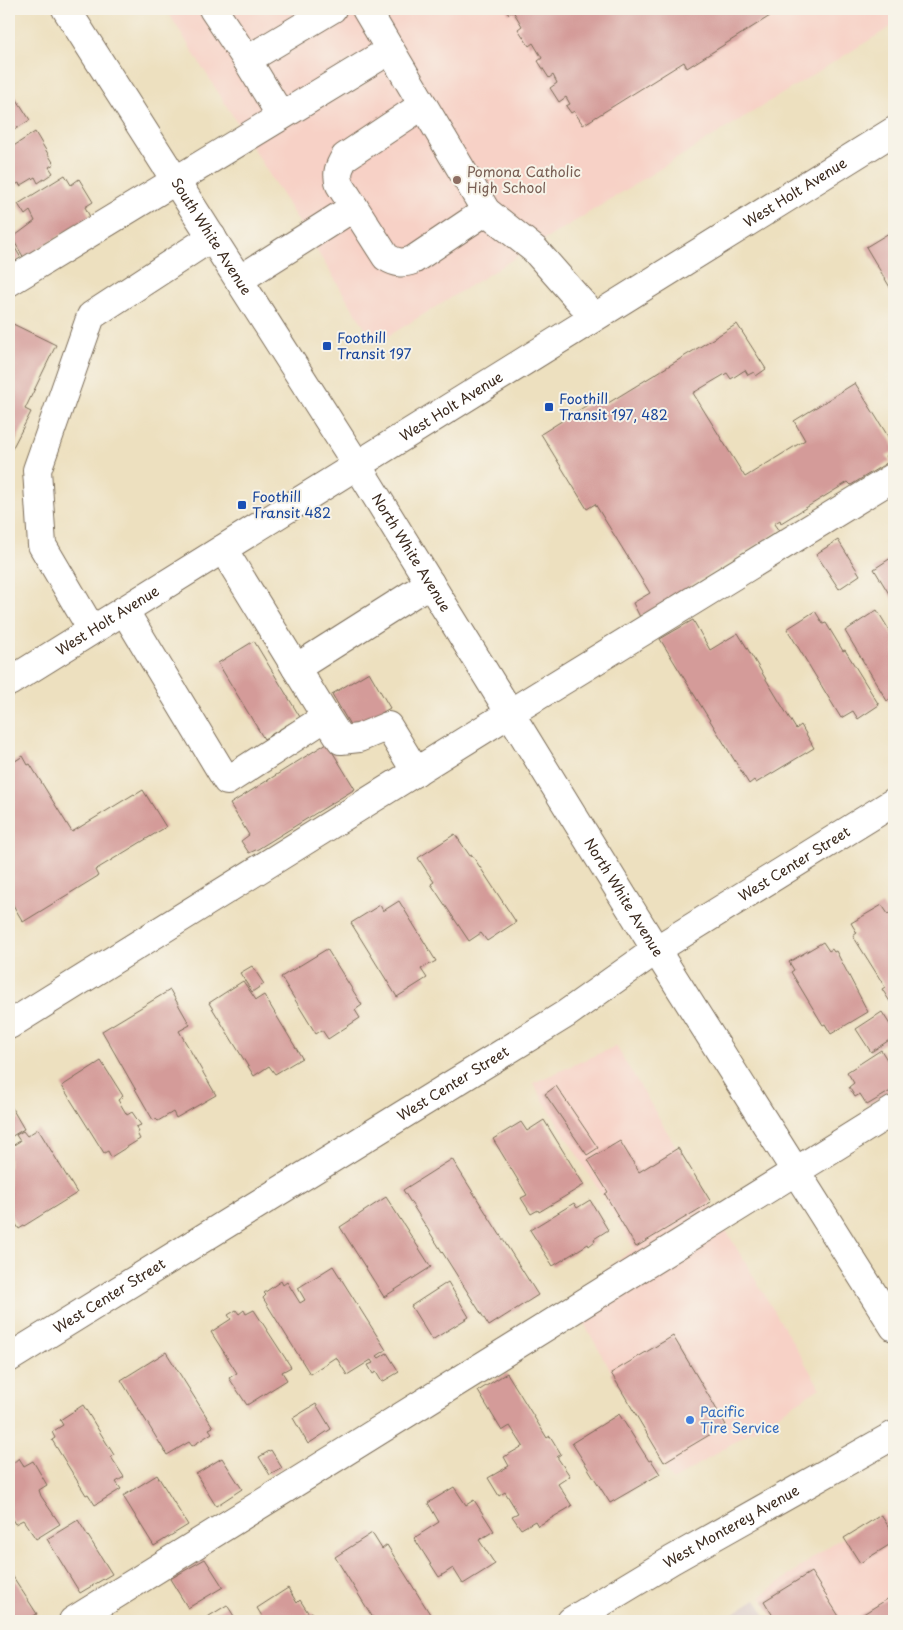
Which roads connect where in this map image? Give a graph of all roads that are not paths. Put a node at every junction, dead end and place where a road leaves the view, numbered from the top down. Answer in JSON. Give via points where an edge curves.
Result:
{"nodes":[{"id":1,"x":66,"y":9,"type":"edge"},
{"id":2,"x":213,"y":9,"type":"edge"},
{"id":3,"x":332,"y":9,"type":"edge"},
{"id":4,"x":366,"y":9,"type":"edge"},
{"id":5,"x":390,"y":50,"type":"junction"},
{"id":6,"x":247,"y":60,"type":"junction"},
{"id":7,"x":423,"y":105,"type":"junction"},
{"id":8,"x":281,"y":116,"type":"junction"},
{"id":9,"x":894,"y":131,"type":"edge"},
{"id":10,"x":176,"y":181,"type":"junction"},
{"id":11,"x":354,"y":207,"type":"junction"},
{"id":12,"x":486,"y":212,"type":"junction"},
{"id":13,"x":212,"y":237,"type":"junction"},
{"id":14,"x":239,"y":280,"type":"junction"},
{"id":15,"x":9,"y":282,"type":"edge"},
{"id":16,"x":594,"y":317,"type":"junction"},
{"id":17,"x":357,"y":465,"type":"junction"},
{"id":18,"x":894,"y":477,"type":"edge"},
{"id":19,"x":223,"y":548,"type":"junction"},
{"id":20,"x":430,"y":583,"type":"junction"},
{"id":21,"x":124,"y":610,"type":"junction"},
{"id":22,"x":92,"y":630,"type":"junction"},
{"id":23,"x":296,"y":668,"type":"junction"},
{"id":24,"x":9,"y":682,"type":"edge"},
{"id":25,"x":510,"y":713,"type":"junction"},
{"id":26,"x":326,"y":717,"type":"junction"},
{"id":27,"x":416,"y":772,"type":"junction"},
{"id":28,"x":894,"y":802,"type":"edge"},
{"id":29,"x":656,"y":950,"type":"junction"},
{"id":30,"x":9,"y":1025,"type":"edge"},
{"id":31,"x":894,"y":1110,"type":"edge"},
{"id":32,"x":796,"y":1171,"type":"junction"},
{"id":33,"x":894,"y":1327,"type":"edge"},
{"id":34,"x":9,"y":1358,"type":"edge"},
{"id":35,"x":894,"y":1436,"type":"edge"},
{"id":36,"x":73,"y":1621,"type":"edge"},
{"id":37,"x":571,"y":1621,"type":"edge"}],
"edges":[{"from":1,"to":10,"type":"street","name":"South White Avenue"},
{"from":2,"to":6,"type":"street"},
{"from":3,"to":6,"type":"street"},
{"from":4,"to":5,"type":"street"},
{"from":5,"to":7,"type":"street"},
{"from":5,"to":8,"type":"street"},
{"from":6,"to":8,"type":"street"},
{"from":7,"to":11,"type":"street","via":[[345,157],[337,177]]},
{"from":7,"to":12,"type":"street"},
{"from":8,"to":10,"type":"street"},
{"from":9,"to":16,"type":"street","name":"West Holt Avenue"},
{"from":10,"to":13,"type":"street","name":"South White Avenue"},
{"from":10,"to":15,"type":"street"},
{"from":11,"to":12,"type":"street","via":[[386,257],[403,263],[413,260]]},
{"from":11,"to":14,"type":"street"},
{"from":12,"to":16,"type":"street","via":[[535,250]]},
{"from":13,"to":14,"type":"street","name":"South White Avenue"},
{"from":13,"to":22,"type":"street","via":[[91,316],[37,470],[42,545]]},
{"from":14,"to":17,"type":"street","name":"South White Avenue"},
{"from":16,"to":17,"type":"street","name":"West Holt Avenue"},
{"from":17,"to":19,"type":"street","name":"West Holt Avenue"},
{"from":17,"to":20,"type":"street","name":"North White Avenue"},
{"from":18,"to":25,"type":"street"},
{"from":19,"to":21,"type":"street","name":"West Holt Avenue"},
{"from":19,"to":23,"type":"street"},
{"from":20,"to":23,"type":"street"},
{"from":20,"to":25,"type":"street","name":"North White Avenue"},
{"from":21,"to":22,"type":"street","name":"West Holt Avenue"},
{"from":21,"to":26,"type":"street","via":[[227,781]]},
{"from":22,"to":24,"type":"street","name":"West Holt Avenue"},
{"from":23,"to":26,"type":"street"},
{"from":25,"to":27,"type":"street"},
{"from":25,"to":29,"type":"street","name":"North White Avenue"},
{"from":26,"to":27,"type":"street","via":[[341,740],[359,738],[388,726]]},
{"from":27,"to":30,"type":"street"},
{"from":28,"to":29,"type":"street","name":"West Center Street"},
{"from":29,"to":32,"type":"street","name":"North White Avenue"},
{"from":29,"to":34,"type":"street","name":"West Center Street","via":[[566,1014]]},
{"from":31,"to":32,"type":"street"},
{"from":32,"to":33,"type":"street","name":"North White Avenue"},
{"from":32,"to":36,"type":"street"},
{"from":35,"to":37,"type":"street","name":"West Monterey Avenue","via":[[672,1560]]}]}
